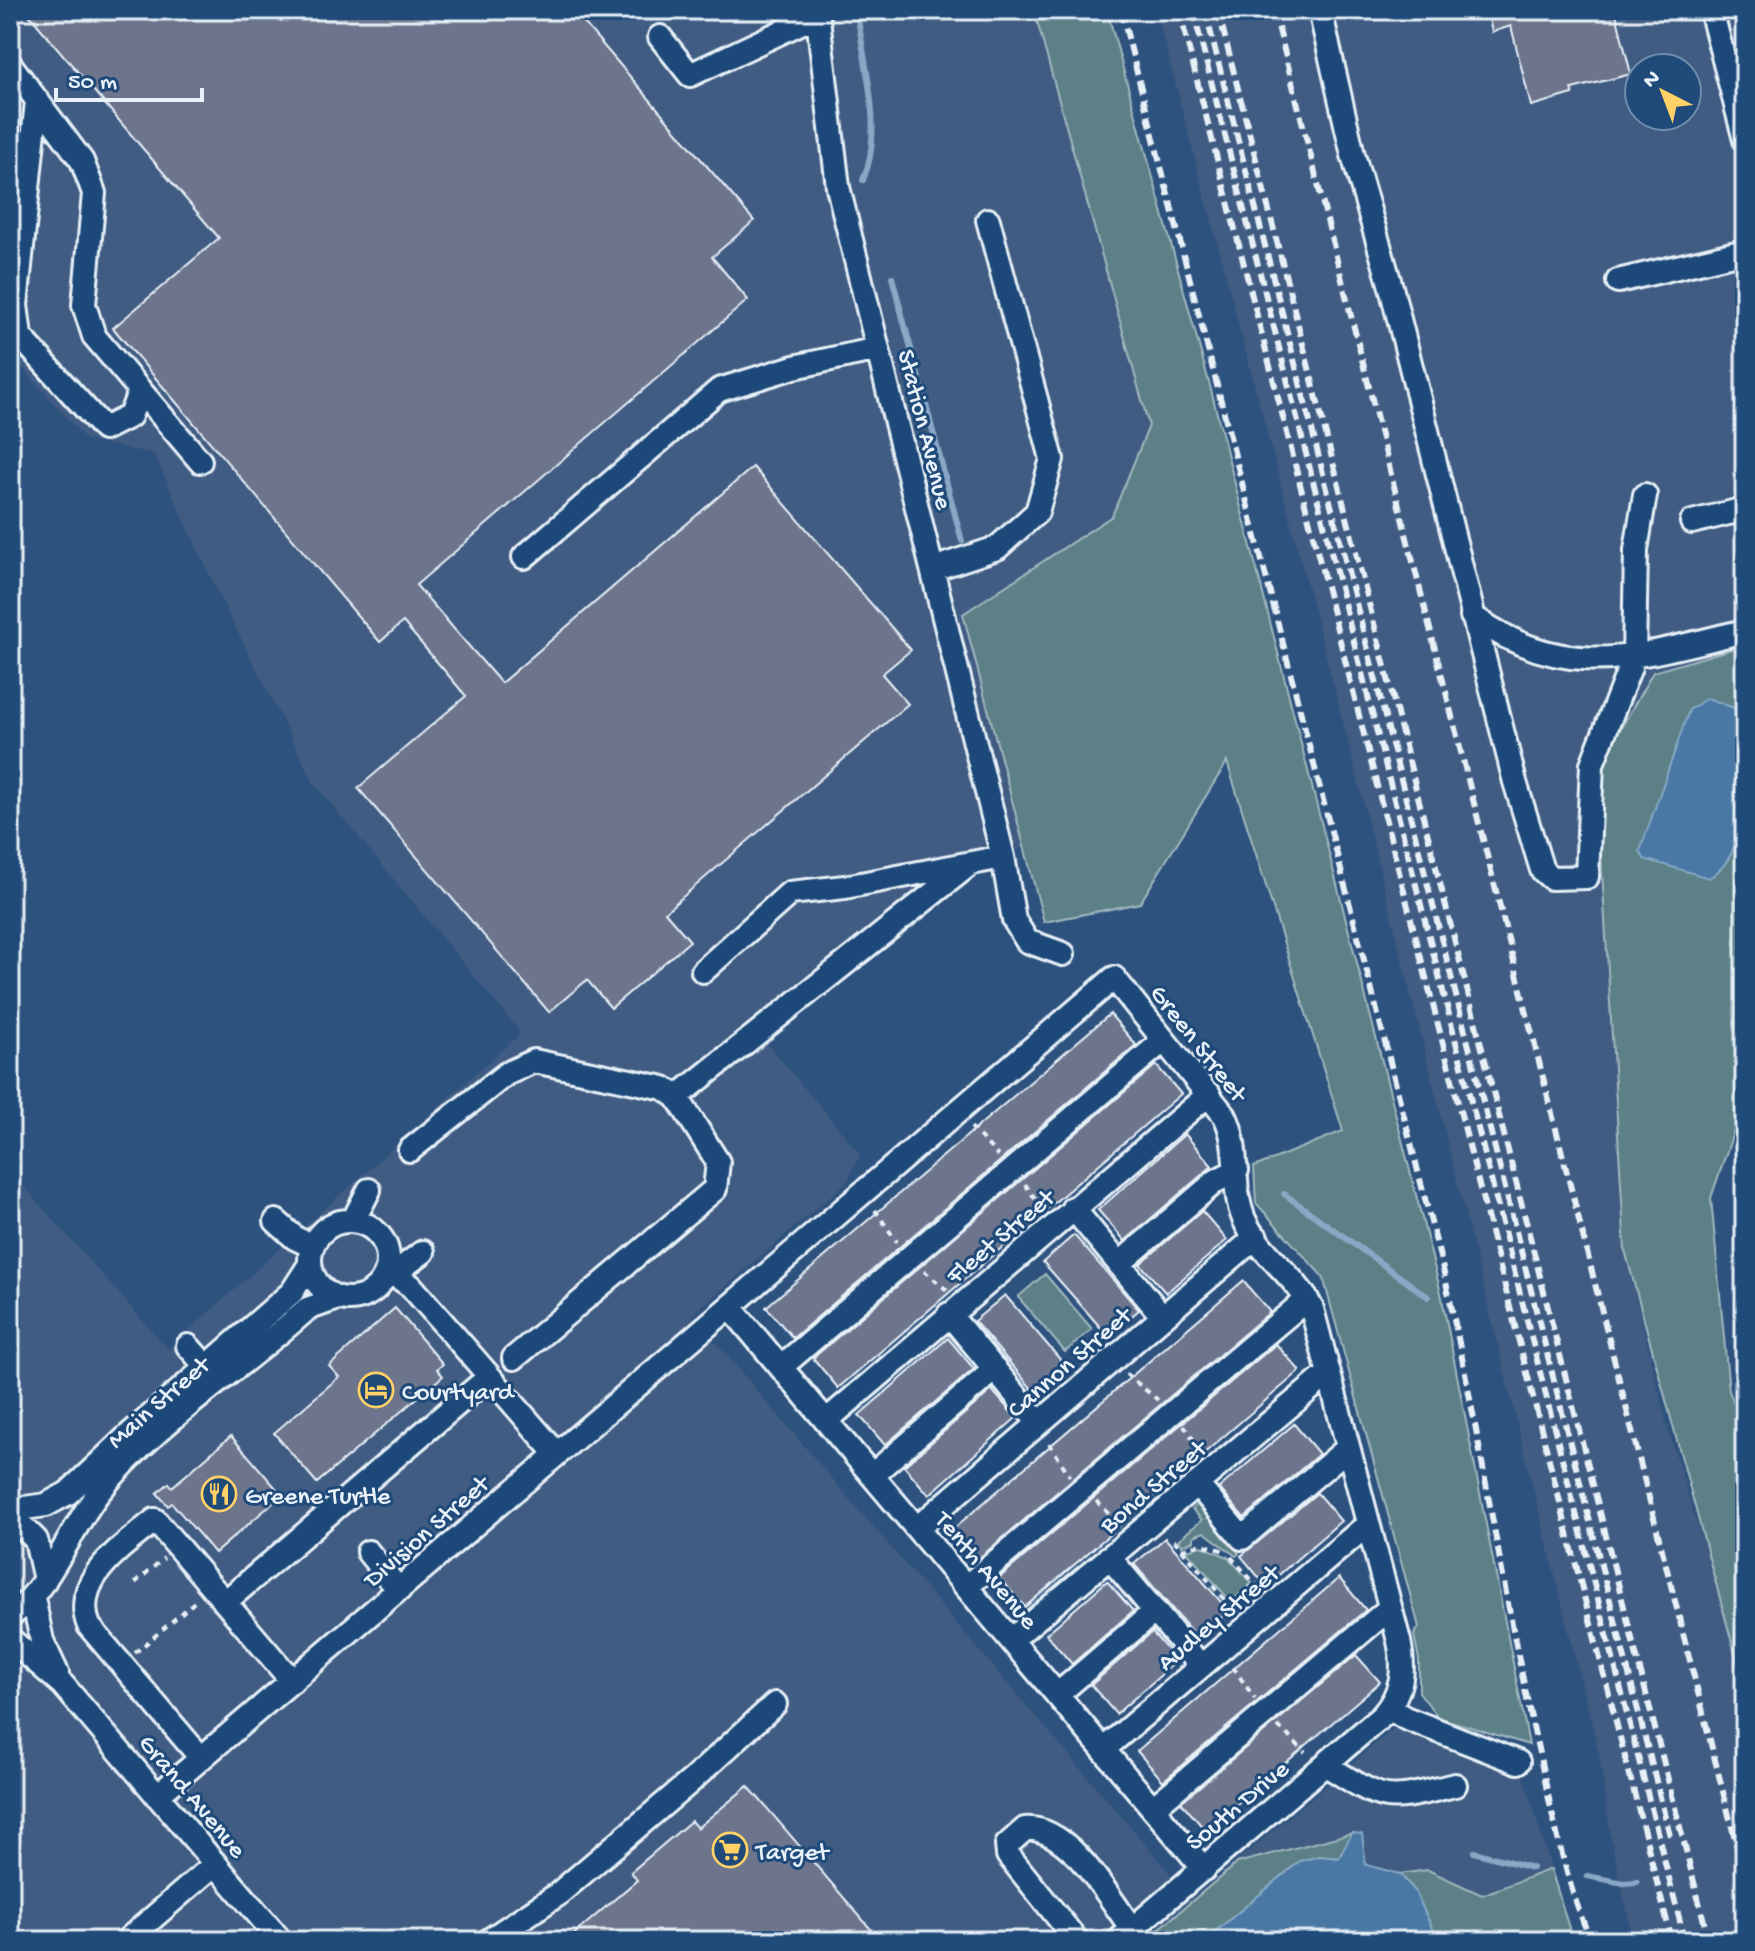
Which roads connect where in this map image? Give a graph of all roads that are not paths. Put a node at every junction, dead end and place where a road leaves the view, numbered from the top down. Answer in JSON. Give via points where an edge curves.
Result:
{"nodes":[{"id":1,"x":1320,"y":10,"type":"edge"},
{"id":2,"x":1711,"y":10,"type":"edge"},
{"id":3,"x":817,"y":13,"type":"edge"},
{"id":4,"x":660,"y":37,"type":"dead end"},
{"id":5,"x":10,"y":64,"type":"edge"},
{"id":6,"x":37,"y":101,"type":"junction"},
{"id":7,"x":1745,"y":140,"type":"edge"},
{"id":8,"x":988,"y":220,"type":"dead end"},
{"id":9,"x":1745,"y":251,"type":"edge"},
{"id":10,"x":1618,"y":281,"type":"dead end"},
{"id":11,"x":878,"y":349,"type":"junction"},
{"id":12,"x":140,"y":390,"type":"junction"},
{"id":13,"x":200,"y":461,"type":"dead end"},
{"id":14,"x":1645,"y":495,"type":"dead end"},
{"id":15,"x":1745,"y":509,"type":"edge"},
{"id":16,"x":1692,"y":522,"type":"dead end"},
{"id":17,"x":524,"y":557,"type":"dead end"},
{"id":18,"x":933,"y":569,"type":"junction"},
{"id":19,"x":1472,"y":616,"type":"junction"},
{"id":20,"x":1745,"y":631,"type":"edge"},
{"id":21,"x":1634,"y":657,"type":"junction"},
{"id":22,"x":1003,"y":857,"type":"junction"},
{"id":23,"x":970,"y":864,"type":"junction"},
{"id":24,"x":1063,"y":954,"type":"dead end"},
{"id":25,"x":703,"y":971,"type":"dead end"},
{"id":26,"x":1164,"y":1040,"type":"junction"},
{"id":27,"x":1209,"y":1094,"type":"junction"},
{"id":28,"x":677,"y":1097,"type":"junction"},
{"id":29,"x":410,"y":1150,"type":"dead end"},
{"id":30,"x":1237,"y":1170,"type":"junction"},
{"id":31,"x":369,"y":1190,"type":"dead end"},
{"id":32,"x":1062,"y":1209,"type":"junction"},
{"id":33,"x":276,"y":1221,"type":"dead end"},
{"id":34,"x":353,"y":1221,"type":"junction"},
{"id":35,"x":1256,"y":1237,"type":"junction"},
{"id":36,"x":423,"y":1252,"type":"dead end"},
{"id":37,"x":311,"y":1255,"type":"junction"},
{"id":38,"x":1119,"y":1264,"type":"junction"},
{"id":39,"x":387,"y":1270,"type":"junction"},
{"id":40,"x":338,"y":1298,"type":"junction"},
{"id":41,"x":1307,"y":1299,"type":"junction"},
{"id":42,"x":950,"y":1305,"type":"junction"},
{"id":43,"x":730,"y":1307,"type":"junction"},
{"id":44,"x":1163,"y":1317,"type":"junction"},
{"id":45,"x":188,"y":1346,"type":"dead end"},
{"id":46,"x":514,"y":1358,"type":"dead end"},
{"id":47,"x":781,"y":1367,"type":"junction"},
{"id":48,"x":995,"y":1369,"type":"junction"},
{"id":49,"x":1329,"y":1373,"type":"junction"},
{"id":50,"x":213,"y":1374,"type":"junction"},
{"id":51,"x":489,"y":1377,"type":"junction"},
{"id":52,"x":826,"y":1421,"type":"junction"},
{"id":53,"x":1043,"y":1432,"type":"junction"},
{"id":54,"x":1348,"y":1448,"type":"junction"},
{"id":55,"x":557,"y":1454,"type":"junction"},
{"id":56,"x":872,"y":1475,"type":"junction"},
{"id":57,"x":1197,"y":1484,"type":"junction"},
{"id":58,"x":10,"y":1512,"type":"edge"},
{"id":59,"x":1367,"y":1525,"type":"junction"},
{"id":60,"x":917,"y":1528,"type":"junction"},
{"id":61,"x":368,"y":1552,"type":"dead end"},
{"id":62,"x":1109,"y":1557,"type":"junction"},
{"id":63,"x":966,"y":1587,"type":"junction"},
{"id":64,"x":39,"y":1589,"type":"junction"},
{"id":65,"x":399,"y":1590,"type":"junction"},
{"id":66,"x":218,"y":1594,"type":"junction"},
{"id":67,"x":1390,"y":1608,"type":"junction"},
{"id":68,"x":1155,"y":1611,"type":"junction"},
{"id":69,"x":10,"y":1615,"type":"edge"},
{"id":70,"x":10,"y":1639,"type":"edge"},
{"id":71,"x":1011,"y":1640,"type":"junction"},
{"id":72,"x":1201,"y":1666,"type":"junction"},
{"id":73,"x":292,"y":1681,"type":"junction"},
{"id":74,"x":63,"y":1685,"type":"junction"},
{"id":75,"x":1057,"y":1695,"type":"junction"},
{"id":76,"x":775,"y":1704,"type":"dead end"},
{"id":77,"x":1389,"y":1708,"type":"junction"},
{"id":78,"x":1104,"y":1749,"type":"junction"},
{"id":79,"x":201,"y":1758,"type":"junction"},
{"id":80,"x":1518,"y":1762,"type":"dead end"},
{"id":81,"x":1326,"y":1765,"type":"junction"},
{"id":82,"x":1455,"y":1785,"type":"dead end"},
{"id":83,"x":157,"y":1796,"type":"junction"},
{"id":84,"x":1153,"y":1808,"type":"junction"},
{"id":85,"x":215,"y":1864,"type":"junction"},
{"id":86,"x":1204,"y":1869,"type":"junction"},
{"id":87,"x":1125,"y":1935,"type":"edge"},
{"id":88,"x":126,"y":1941,"type":"edge"},
{"id":89,"x":281,"y":1941,"type":"edge"},
{"id":90,"x":488,"y":1941,"type":"edge"},
{"id":91,"x":1077,"y":1941,"type":"edge"}],
"edges":[{"from":1,"to":19,"type":"street"},
{"from":2,"to":7,"type":"street"},
{"from":3,"to":4,"type":"street","via":[[690,75]]},
{"from":3,"to":11,"type":"street","name":"Station Avenue","via":[[832,155]]},
{"from":5,"to":6,"type":"street"},
{"from":6,"to":12,"type":"street","via":[[82,161],[94,193],[84,305],[94,336]]},
{"from":6,"to":12,"type":"street","via":[[16,305],[20,336],[104,429],[130,416]]},
{"from":8,"to":18,"type":"street","via":[[1052,459],[1037,512],[997,548]]},
{"from":9,"to":10,"type":"street"},
{"from":11,"to":17,"type":"street","via":[[719,390]]},
{"from":11,"to":18,"type":"street","name":"Station Avenue"},
{"from":12,"to":13,"type":"street"},
{"from":14,"to":21,"type":"street","via":[[1636,550]]},
{"from":15,"to":16,"type":"street"},
{"from":18,"to":22,"type":"street","name":"Station Avenue"},
{"from":19,"to":21,"type":"street","via":[[1543,653],[1579,661]]},
{"from":19,"to":21,"type":"street","via":[[1515,782],[1542,870],[1551,878],[1587,877],[1592,764]]},
{"from":20,"to":21,"type":"street"},
{"from":22,"to":23,"type":"street"},
{"from":22,"to":24,"type":"street","name":"Station Avenue","via":[[1014,920],[1027,941]]},
{"from":23,"to":25,"type":"street","via":[[790,893]]},
{"from":23,"to":28,"type":"street"},
{"from":26,"to":27,"type":"street","name":"Green Street"},
{"from":26,"to":43,"type":"street","name":"Green Street","via":[[1114,978]]},
{"from":26,"to":47,"type":"street"},
{"from":27,"to":30,"type":"street","name":"Green Street","via":[[1231,1128]]},
{"from":27,"to":32,"type":"street","name":"Fleet Street"},
{"from":28,"to":29,"type":"street","via":[[664,1088],[534,1061],[506,1074]]},
{"from":28,"to":46,"type":"street","via":[[718,1162],[715,1189]]},
{"from":30,"to":35,"type":"street","name":"Green Street","via":[[1241,1210]]},
{"from":30,"to":38,"type":"street","via":[[1216,1181]]},
{"from":31,"to":34,"type":"street"},
{"from":32,"to":38,"type":"street"},
{"from":32,"to":42,"type":"street","name":"Fleet Street"},
{"from":33,"to":37,"type":"street"},
{"from":34,"to":37,"type":"street","via":[[327,1227]]},
{"from":34,"to":39,"type":"street","via":[[379,1238],[387,1253]]},
{"from":35,"to":41,"type":"street","name":"Green Street"},
{"from":35,"to":44,"type":"street","name":"Cannon Street"},
{"from":36,"to":39,"type":"street","via":[[403,1267]]},
{"from":37,"to":40,"type":"street","via":[[321,1285]]},
{"from":37,"to":50,"type":"street","name":"Main Street","via":[[304,1278]]},
{"from":38,"to":44,"type":"street"},
{"from":39,"to":40,"type":"street","via":[[379,1286],[365,1295]]},
{"from":39,"to":51,"type":"street","via":[[411,1286]]},
{"from":40,"to":50,"type":"street","name":"Main Street","via":[[307,1309]]},
{"from":41,"to":49,"type":"street","name":"Green Street"},
{"from":41,"to":63,"type":"street"},
{"from":42,"to":48,"type":"street"},
{"from":42,"to":52,"type":"street","name":"Fleet Street"},
{"from":43,"to":47,"type":"street","name":"Tenth Avenue"},
{"from":43,"to":55,"type":"street","name":"Division Street"},
{"from":44,"to":53,"type":"street","name":"Cannon Street"},
{"from":45,"to":50,"type":"street"},
{"from":47,"to":52,"type":"street","name":"Tenth Avenue"},
{"from":48,"to":53,"type":"street"},
{"from":48,"to":56,"type":"street"},
{"from":49,"to":54,"type":"street","name":"Green Street"},
{"from":49,"to":57,"type":"street","name":"Bond Street"},
{"from":50,"to":58,"type":"street","name":"Main Street","via":[[68,1493],[46,1505]]},
{"from":50,"to":64,"type":"street","name":"Main Street","via":[[100,1491]]},
{"from":51,"to":55,"type":"street"},
{"from":51,"to":66,"type":"street"},
{"from":52,"to":56,"type":"street","name":"Tenth Avenue"},
{"from":53,"to":60,"type":"street","name":"Cannon Street"},
{"from":54,"to":57,"type":"street","via":[[1242,1538]]},
{"from":54,"to":59,"type":"street","name":"Green Street"},
{"from":55,"to":65,"type":"street","name":"Division Street"},
{"from":56,"to":60,"type":"street","name":"Tenth Avenue"},
{"from":57,"to":62,"type":"street","name":"Bond Street"},
{"from":58,"to":64,"type":"street","name":"Grand Avenue","via":[[36,1540]]},
{"from":59,"to":67,"type":"street","name":"Green Street"},
{"from":59,"to":72,"type":"street","name":"Audley Street"},
{"from":60,"to":63,"type":"street","name":"Tenth Avenue"},
{"from":61,"to":65,"type":"street"},
{"from":62,"to":68,"type":"street"},
{"from":62,"to":71,"type":"street","name":"Bond Street"},
{"from":63,"to":71,"type":"street","name":"Tenth Avenue"},
{"from":64,"to":69,"type":"street"},
{"from":64,"to":74,"type":"street","name":"Grand Avenue","via":[[42,1641]]},
{"from":65,"to":73,"type":"street","name":"Division Street"},
{"from":66,"to":73,"type":"street"},
{"from":66,"to":79,"type":"street","via":[[155,1520],[105,1563],[85,1602],[86,1619]]},
{"from":67,"to":77,"type":"street","name":"Green Street","via":[[1403,1674]]},
{"from":67,"to":84,"type":"street"},
{"from":68,"to":72,"type":"street"},
{"from":68,"to":75,"type":"street"},
{"from":70,"to":74,"type":"street","name":"Grand Avenue"},
{"from":71,"to":75,"type":"street","name":"Tenth Avenue"},
{"from":72,"to":78,"type":"street","name":"Audley Street"},
{"from":73,"to":79,"type":"street","name":"Division Street"},
{"from":74,"to":83,"type":"street","name":"Grand Avenue"},
{"from":75,"to":78,"type":"street","name":"Tenth Avenue"},
{"from":76,"to":90,"type":"street","via":[[557,1895]]},
{"from":77,"to":80,"type":"street"},
{"from":77,"to":81,"type":"street","name":"South Drive"},
{"from":78,"to":84,"type":"street","name":"Tenth Avenue"},
{"from":79,"to":83,"type":"street","name":"Division Street"},
{"from":81,"to":82,"type":"street","via":[[1385,1798]]},
{"from":81,"to":86,"type":"street","name":"South Drive"},
{"from":83,"to":85,"type":"street","name":"Grand Avenue"},
{"from":84,"to":86,"type":"street","name":"Tenth Avenue"},
{"from":85,"to":88,"type":"street"},
{"from":85,"to":89,"type":"street","name":"Grand Avenue"},
{"from":86,"to":87,"type":"street","name":"South Drive"},
{"from":87,"to":91,"type":"street","via":[[1068,1844],[1044,1831],[1025,1829],[1007,1845],[1008,1855]]}]}
